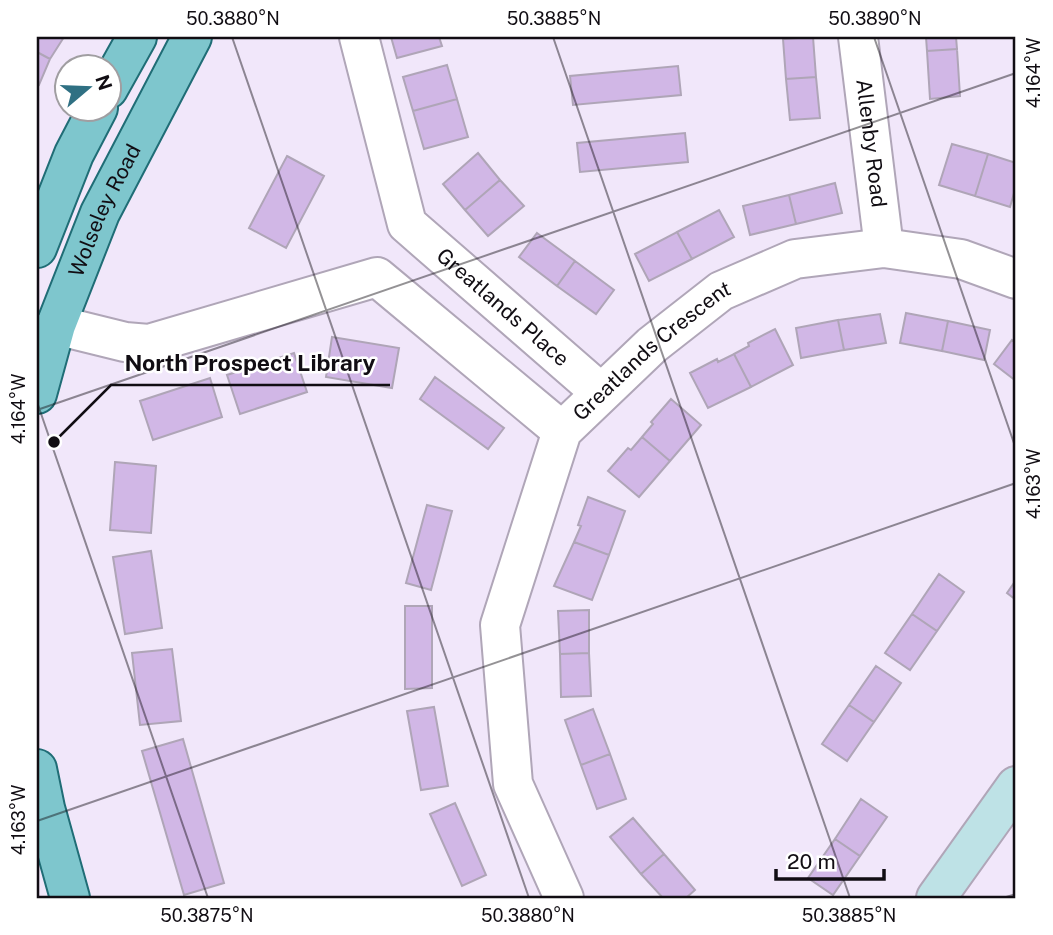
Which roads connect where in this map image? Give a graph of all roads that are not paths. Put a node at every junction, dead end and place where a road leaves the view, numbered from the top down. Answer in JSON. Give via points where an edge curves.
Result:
{"nodes":[{"id":1,"x":136,"y":37,"type":"edge"},
{"id":2,"x":192,"y":37,"type":"edge"},
{"id":3,"x":359,"y":37,"type":"edge"},
{"id":4,"x":859,"y":37,"type":"edge"},
{"id":5,"x":122,"y":63,"type":"edge"},
{"id":6,"x":91,"y":122,"type":"edge"},
{"id":7,"x":407,"y":224,"type":"junction"},
{"id":8,"x":37,"y":248,"type":"edge"},
{"id":9,"x":884,"y":248,"type":"junction"},
{"id":10,"x":377,"y":277,"type":"junction"},
{"id":11,"x":1016,"y":279,"type":"edge"},
{"id":12,"x":57,"y":325,"type":"junction"},
{"id":13,"x":600,"y":392,"type":"junction"},
{"id":14,"x":37,"y":394,"type":"edge"},
{"id":15,"x":562,"y":431,"type":"junction"},
{"id":16,"x":37,"y":769,"type":"edge"},
{"id":17,"x":1016,"y":786,"type":"edge"},
{"id":18,"x":70,"y":898,"type":"edge"},
{"id":19,"x":564,"y":898,"type":"edge"},
{"id":20,"x":936,"y":898,"type":"edge"}],
"edges":[{"from":1,"to":5,"type":"main road"},
{"from":2,"to":12,"type":"main road","name":"Wolseley Road","via":[[100,213]]},
{"from":3,"to":7,"type":"street"},
{"from":4,"to":9,"type":"street","name":"Allenby Road"},
{"from":6,"to":8,"type":"main road"},
{"from":7,"to":10,"type":"street"},
{"from":7,"to":13,"type":"street","name":"Greatlands Place"},
{"from":9,"to":11,"type":"street","name":"Greatlands Crescent","via":[[961,260]]},
{"from":9,"to":13,"type":"street","name":"Greatlands Crescent","via":[[795,259],[721,290]]},
{"from":10,"to":12,"type":"street","via":[[149,344]]},
{"from":10,"to":15,"type":"street"},
{"from":12,"to":14,"type":"main road","name":"Wolseley Road"},
{"from":13,"to":15,"type":"street","name":"Greatlands Crescent"},
{"from":15,"to":19,"type":"street","name":"Greatlands Crescent","via":[[500,625],[513,784]]},
{"from":16,"to":18,"type":"main road"},
{"from":17,"to":20,"type":"street"}]}
